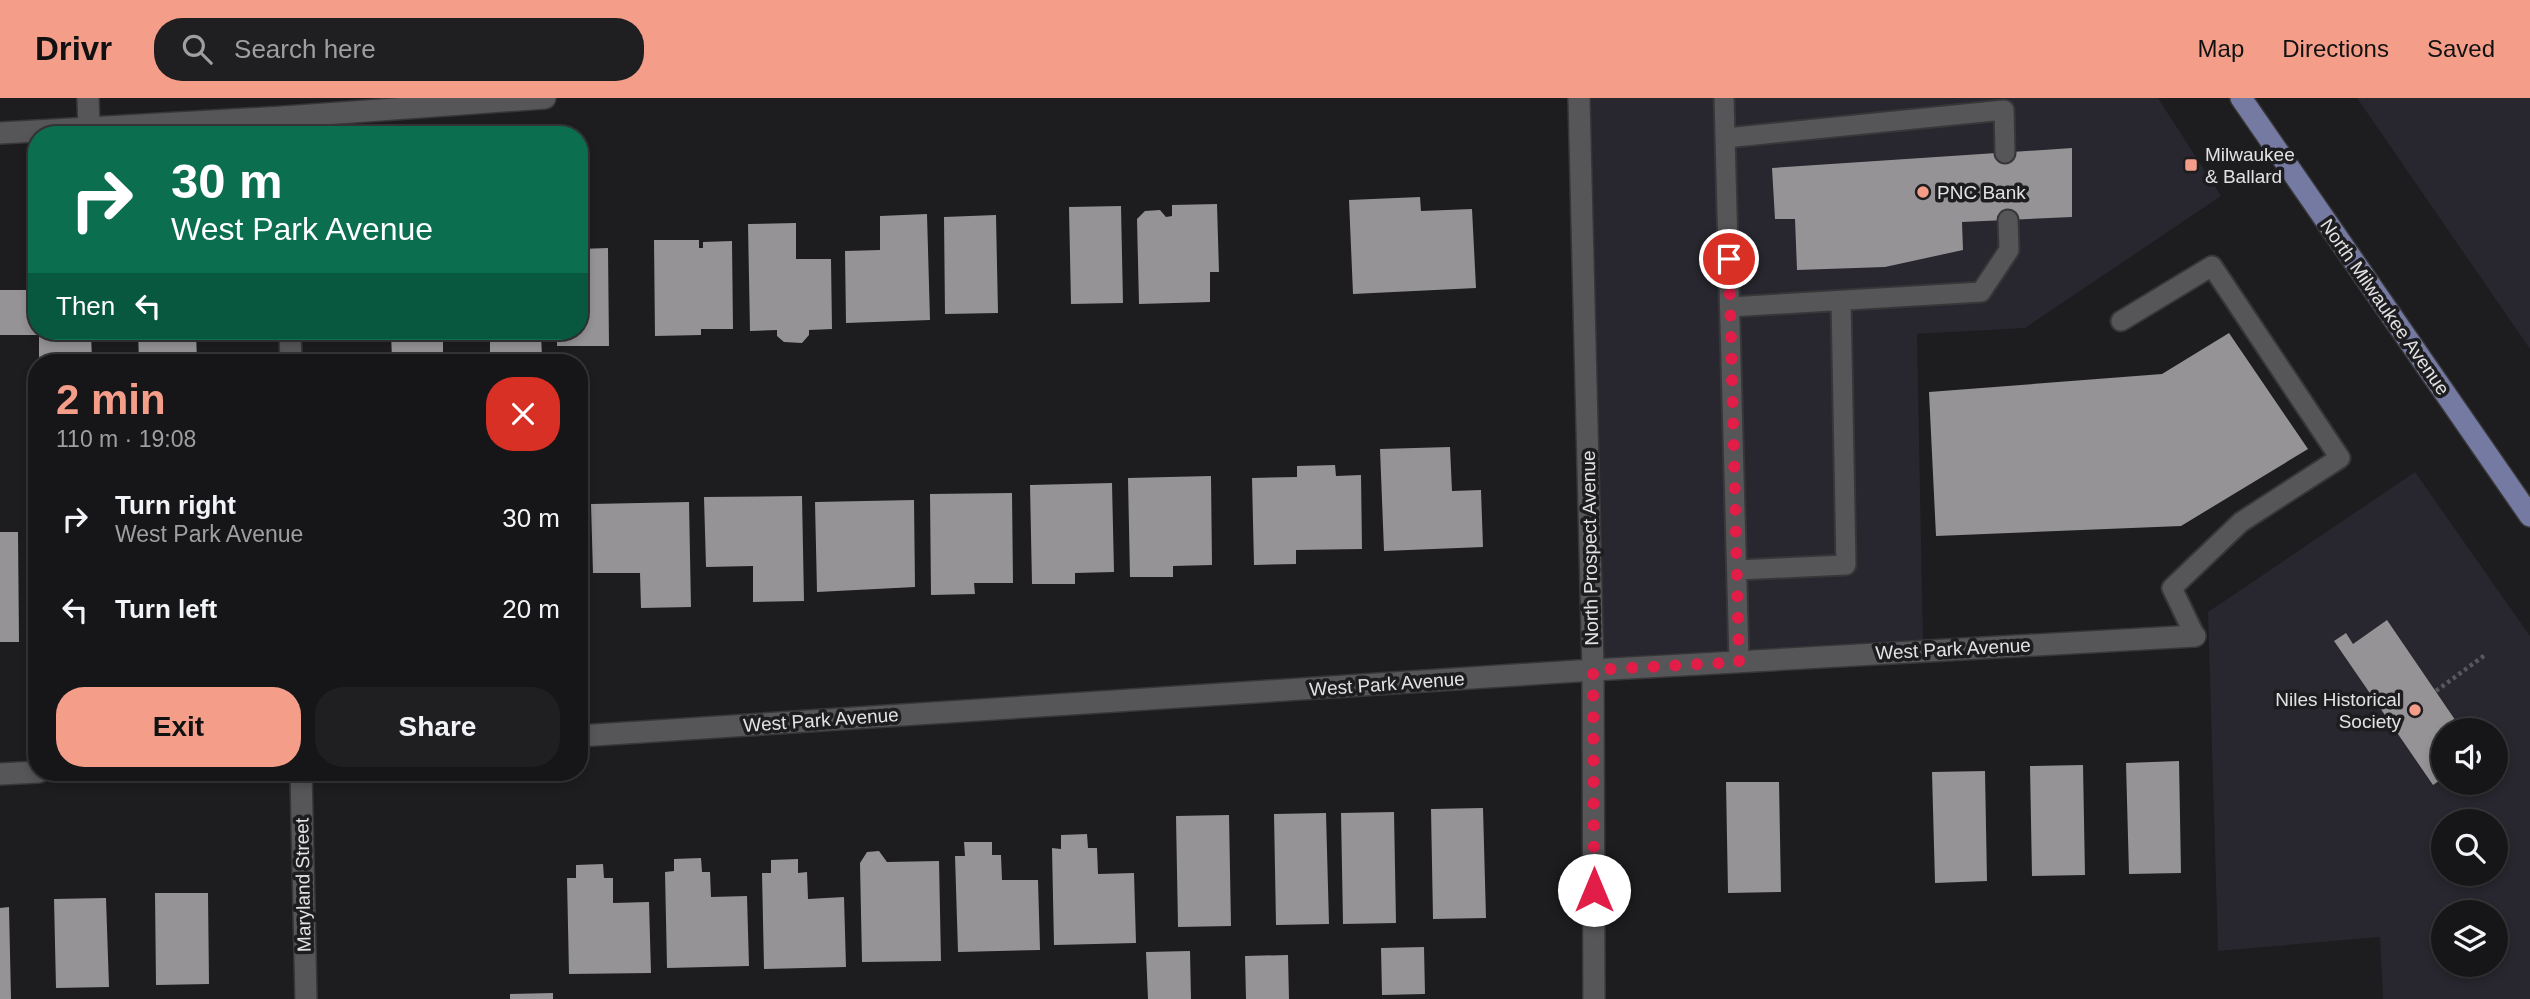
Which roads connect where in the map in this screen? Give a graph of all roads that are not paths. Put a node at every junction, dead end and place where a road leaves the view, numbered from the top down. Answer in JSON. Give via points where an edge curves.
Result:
{"nodes":[{"id":1,"x":88,"y":98,"type":"edge"},
{"id":2,"x":545,"y":98,"type":"edge"},
{"id":3,"x":1579,"y":98,"type":"edge"},
{"id":4,"x":1724,"y":98,"type":"edge"},
{"id":5,"x":2241,"y":98,"type":"edge"},
{"id":6,"x":89,"y":126,"type":"edge"},
{"id":7,"x":285,"y":126,"type":"edge"},
{"id":8,"x":28,"y":131,"type":"edge"},
{"id":9,"x":0,"y":133,"type":"edge"},
{"id":10,"x":1726,"y":138,"type":"junction"},
{"id":11,"x":2005,"y":153,"type":"dead end"},
{"id":12,"x":2008,"y":220,"type":"dead end"},
{"id":13,"x":1841,"y":301,"type":"junction"},
{"id":14,"x":1730,"y":307,"type":"junction"},
{"id":15,"x":2121,"y":321,"type":"dead end"},
{"id":16,"x":2530,"y":516,"type":"edge"},
{"id":17,"x":1737,"y":570,"type":"junction"},
{"id":18,"x":2195,"y":636,"type":"joint"},
{"id":19,"x":1739,"y":662,"type":"junction"},
{"id":20,"x":1593,"y":670,"type":"junction"},
{"id":21,"x":588,"y":735,"type":"edge"},
{"id":22,"x":28,"y":773,"type":"edge"},
{"id":23,"x":0,"y":774,"type":"edge"},
{"id":24,"x":301,"y":781,"type":"edge"},
{"id":25,"x":306,"y":999,"type":"edge"},
{"id":26,"x":1594,"y":999,"type":"edge"}],
"edges":[{"from":1,"to":6,"type":"street"},
{"from":2,"to":7,"type":"street"},
{"from":3,"to":20,"type":"street","name":"North Prospect Avenue"},
{"from":4,"to":10,"type":"lane"},
{"from":5,"to":16,"type":"main road","name":"North Milwaukee Avenue"},
{"from":8,"to":9,"type":"street"},
{"from":10,"to":11,"type":"lane","via":[[2004,110]]},
{"from":10,"to":14,"type":"lane"},
{"from":12,"to":13,"type":"lane","via":[[2009,250],[1981,292]]},
{"from":13,"to":14,"type":"lane"},
{"from":13,"to":17,"type":"lane","via":[[1846,565]]},
{"from":14,"to":17,"type":"lane"},
{"from":15,"to":18,"type":"lane","via":[[2212,266],[2340,458],[2241,522],[2172,588]]},
{"from":17,"to":19,"type":"lane"},
{"from":18,"to":19,"type":"street","name":"West Park Avenue"},
{"from":19,"to":20,"type":"street","name":"West Park Avenue"},
{"from":20,"to":21,"type":"street","name":"West Park Avenue"},
{"from":20,"to":26,"type":"street","name":"North Prospect Avenue"},
{"from":22,"to":23,"type":"street"},
{"from":24,"to":25,"type":"street","name":"Maryland Street"}]}
